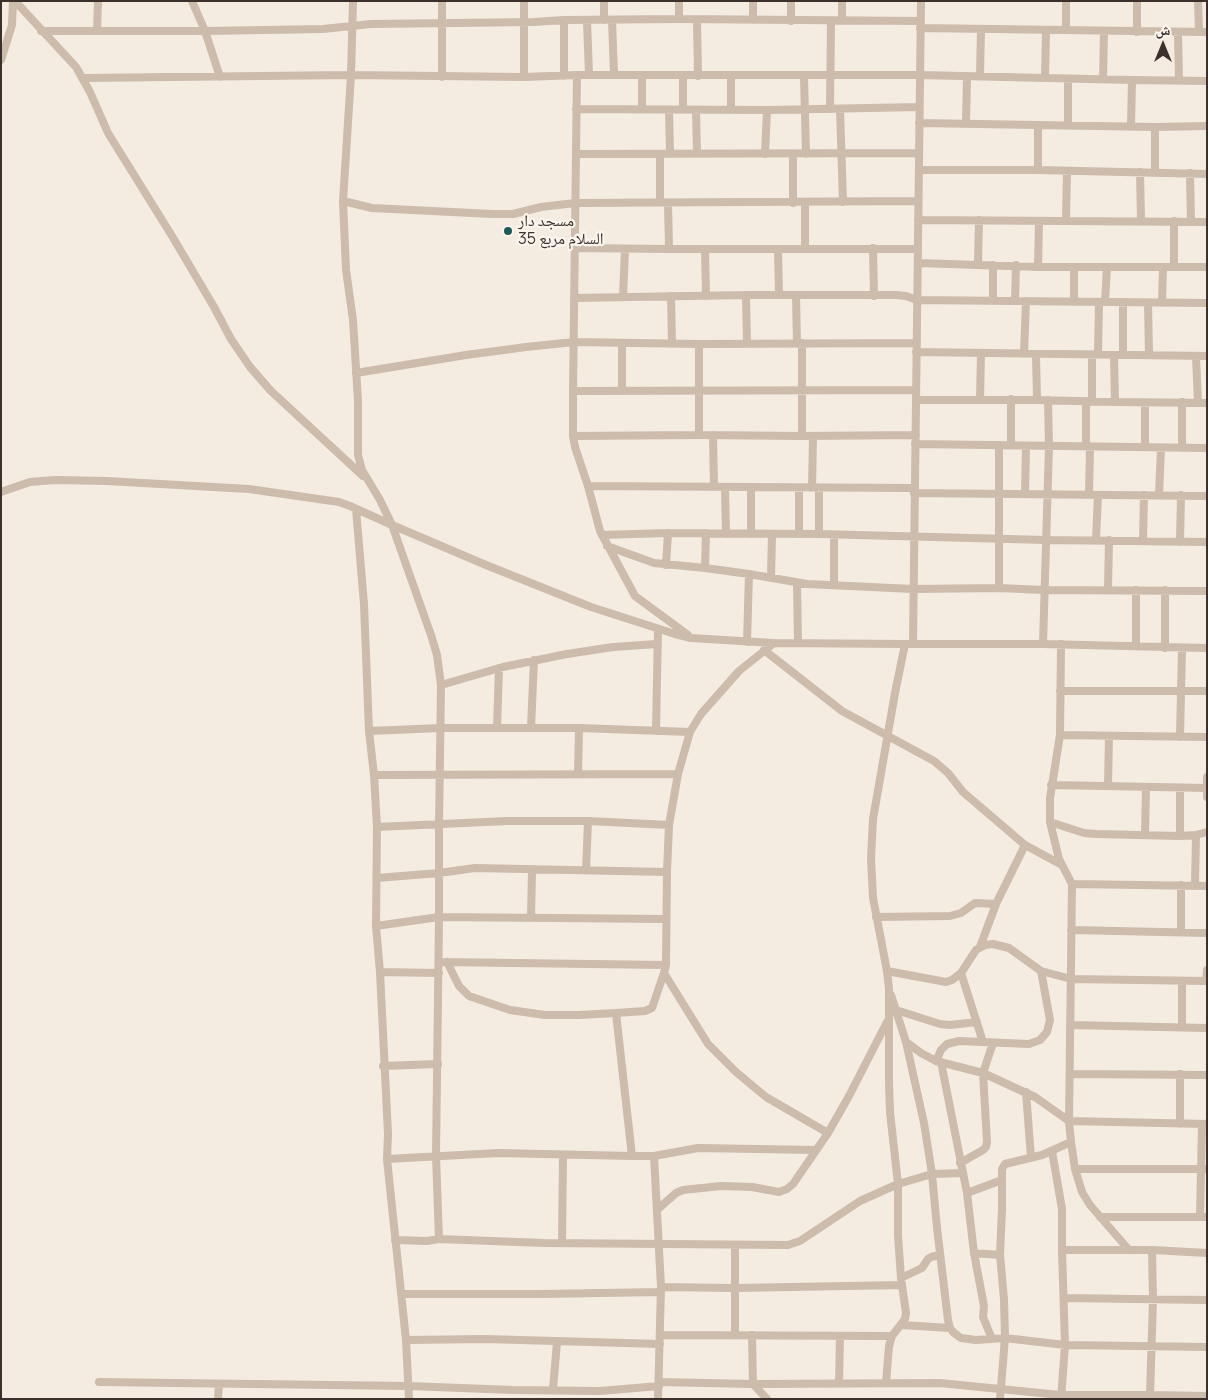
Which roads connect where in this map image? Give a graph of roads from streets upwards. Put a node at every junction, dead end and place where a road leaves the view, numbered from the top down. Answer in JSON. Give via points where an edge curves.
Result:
{"nodes":[{"id":1,"x":14,"y":1,"type":"edge"},
{"id":2,"x":98,"y":1,"type":"edge"},
{"id":3,"x":192,"y":1,"type":"edge"},
{"id":4,"x":353,"y":1,"type":"edge"},
{"id":5,"x":442,"y":1,"type":"edge"},
{"id":6,"x":524,"y":1,"type":"edge"},
{"id":7,"x":604,"y":1,"type":"edge"},
{"id":8,"x":679,"y":1,"type":"edge"},
{"id":9,"x":753,"y":1,"type":"edge"},
{"id":10,"x":791,"y":1,"type":"edge"},
{"id":11,"x":842,"y":1,"type":"edge"},
{"id":12,"x":921,"y":1,"type":"edge"},
{"id":13,"x":1066,"y":1,"type":"edge"},
{"id":14,"x":1137,"y":1,"type":"edge"},
{"id":15,"x":1198,"y":1,"type":"edge"},
{"id":16,"x":679,"y":19,"type":"junction"},
{"id":17,"x":564,"y":20,"type":"junction"},
{"id":18,"x":587,"y":20,"type":"junction"},
{"id":19,"x":608,"y":20,"type":"junction"},
{"id":20,"x":697,"y":20,"type":"junction"},
{"id":21,"x":753,"y":20,"type":"junction"},
{"id":22,"x":842,"y":20,"type":"junction"},
{"id":23,"x":791,"y":21,"type":"junction"},
{"id":24,"x":831,"y":21,"type":"junction"},
{"id":25,"x":524,"y":22,"type":"junction"},
{"id":26,"x":442,"y":23,"type":"junction"},
{"id":27,"x":920,"y":24,"type":"junction"},
{"id":28,"x":352,"y":26,"type":"junction"},
{"id":29,"x":981,"y":29,"type":"junction"},
{"id":30,"x":41,"y":30,"type":"junction"},
{"id":31,"x":1046,"y":30,"type":"junction"},
{"id":32,"x":1066,"y":30,"type":"junction"},
{"id":33,"x":97,"y":31,"type":"junction"},
{"id":34,"x":205,"y":31,"type":"junction"},
{"id":35,"x":1104,"y":31,"type":"junction"},
{"id":36,"x":1137,"y":32,"type":"junction"},
{"id":37,"x":1203,"y":32,"type":"edge"},
{"id":38,"x":1178,"y":33,"type":"junction"},
{"id":39,"x":1,"y":60,"type":"edge"},
{"id":40,"x":351,"y":75,"type":"junction"},
{"id":41,"x":577,"y":75,"type":"junction"},
{"id":42,"x":588,"y":75,"type":"junction"},
{"id":43,"x":614,"y":75,"type":"junction"},
{"id":44,"x":642,"y":75,"type":"junction"},
{"id":45,"x":731,"y":75,"type":"junction"},
{"id":46,"x":830,"y":75,"type":"junction"},
{"id":47,"x":920,"y":75,"type":"junction"},
{"id":48,"x":442,"y":76,"type":"junction"},
{"id":49,"x":564,"y":76,"type":"junction"},
{"id":50,"x":683,"y":76,"type":"junction"},
{"id":51,"x":698,"y":76,"type":"junction"},
{"id":52,"x":804,"y":76,"type":"junction"},
{"id":53,"x":980,"y":76,"type":"junction"},
{"id":54,"x":220,"y":77,"type":"junction"},
{"id":55,"x":524,"y":77,"type":"junction"},
{"id":56,"x":967,"y":77,"type":"junction"},
{"id":57,"x":82,"y":78,"type":"junction"},
{"id":58,"x":1045,"y":78,"type":"junction"},
{"id":59,"x":1068,"y":79,"type":"junction"},
{"id":60,"x":1103,"y":80,"type":"junction"},
{"id":61,"x":1132,"y":80,"type":"junction"},
{"id":62,"x":1179,"y":80,"type":"junction"},
{"id":63,"x":1207,"y":81,"type":"edge"},
{"id":64,"x":920,"y":107,"type":"junction"},
{"id":65,"x":576,"y":109,"type":"junction"},
{"id":66,"x":830,"y":109,"type":"junction"},
{"id":67,"x":840,"y":109,"type":"junction"},
{"id":68,"x":642,"y":110,"type":"junction"},
{"id":69,"x":670,"y":110,"type":"junction"},
{"id":70,"x":683,"y":110,"type":"junction"},
{"id":71,"x":696,"y":110,"type":"junction"},
{"id":72,"x":731,"y":110,"type":"junction"},
{"id":73,"x":767,"y":110,"type":"junction"},
{"id":74,"x":805,"y":110,"type":"junction"},
{"id":75,"x":966,"y":123,"type":"junction"},
{"id":76,"x":919,"y":124,"type":"junction"},
{"id":77,"x":1038,"y":125,"type":"junction"},
{"id":78,"x":1068,"y":125,"type":"junction"},
{"id":79,"x":1132,"y":126,"type":"junction"},
{"id":80,"x":1207,"y":126,"type":"edge"},
{"id":81,"x":1155,"y":127,"type":"junction"},
{"id":82,"x":697,"y":153,"type":"junction"},
{"id":83,"x":842,"y":153,"type":"junction"},
{"id":84,"x":919,"y":153,"type":"junction"},
{"id":85,"x":576,"y":154,"type":"junction"},
{"id":86,"x":660,"y":154,"type":"junction"},
{"id":87,"x":670,"y":154,"type":"junction"},
{"id":88,"x":765,"y":154,"type":"junction"},
{"id":89,"x":793,"y":154,"type":"junction"},
{"id":90,"x":806,"y":154,"type":"junction"},
{"id":91,"x":919,"y":170,"type":"junction"},
{"id":92,"x":1038,"y":170,"type":"junction"},
{"id":93,"x":1067,"y":171,"type":"junction"},
{"id":94,"x":1140,"y":172,"type":"junction"},
{"id":95,"x":1155,"y":172,"type":"junction"},
{"id":96,"x":1190,"y":173,"type":"junction"},
{"id":97,"x":1207,"y":174,"type":"edge"},
{"id":98,"x":343,"y":200,"type":"junction"},
{"id":99,"x":918,"y":201,"type":"junction"},
{"id":100,"x":843,"y":202,"type":"junction"},
{"id":101,"x":664,"y":203,"type":"junction"},
{"id":102,"x":793,"y":203,"type":"junction"},
{"id":103,"x":805,"y":203,"type":"junction"},
{"id":104,"x":575,"y":204,"type":"junction"},
{"id":105,"x":918,"y":220,"type":"junction"},
{"id":106,"x":979,"y":220,"type":"junction"},
{"id":107,"x":1066,"y":220,"type":"junction"},
{"id":108,"x":1039,"y":221,"type":"junction"},
{"id":109,"x":1141,"y":221,"type":"junction"},
{"id":110,"x":1174,"y":221,"type":"junction"},
{"id":111,"x":1192,"y":222,"type":"junction"},
{"id":112,"x":1207,"y":222,"type":"edge"},
{"id":113,"x":575,"y":248,"type":"junction"},
{"id":114,"x":805,"y":248,"type":"junction"},
{"id":115,"x":873,"y":248,"type":"junction"},
{"id":116,"x":624,"y":249,"type":"junction"},
{"id":117,"x":705,"y":249,"type":"junction"},
{"id":118,"x":778,"y":249,"type":"junction"},
{"id":119,"x":918,"y":249,"type":"junction"},
{"id":120,"x":669,"y":250,"type":"junction"},
{"id":121,"x":918,"y":263,"type":"junction"},
{"id":122,"x":978,"y":264,"type":"junction"},
{"id":123,"x":993,"y":264,"type":"junction"},
{"id":124,"x":1016,"y":265,"type":"junction"},
{"id":125,"x":1038,"y":267,"type":"junction"},
{"id":126,"x":1074,"y":267,"type":"junction"},
{"id":127,"x":1107,"y":267,"type":"junction"},
{"id":128,"x":1163,"y":267,"type":"junction"},
{"id":129,"x":1174,"y":267,"type":"junction"},
{"id":130,"x":1207,"y":268,"type":"edge"},
{"id":131,"x":746,"y":295,"type":"junction"},
{"id":132,"x":779,"y":295,"type":"junction"},
{"id":133,"x":796,"y":295,"type":"junction"},
{"id":134,"x":671,"y":296,"type":"junction"},
{"id":135,"x":706,"y":296,"type":"junction"},
{"id":136,"x":874,"y":296,"type":"junction"},
{"id":137,"x":623,"y":297,"type":"junction"},
{"id":138,"x":574,"y":298,"type":"junction"},
{"id":139,"x":917,"y":300,"type":"junction"},
{"id":140,"x":993,"y":300,"type":"junction"},
{"id":141,"x":1015,"y":301,"type":"junction"},
{"id":142,"x":1026,"y":301,"type":"junction"},
{"id":143,"x":1074,"y":302,"type":"junction"},
{"id":144,"x":1102,"y":302,"type":"junction"},
{"id":145,"x":1123,"y":302,"type":"junction"},
{"id":146,"x":1148,"y":303,"type":"junction"},
{"id":147,"x":1162,"y":303,"type":"junction"},
{"id":148,"x":1207,"y":303,"type":"edge"},
{"id":149,"x":574,"y":342,"type":"junction"},
{"id":150,"x":622,"y":343,"type":"junction"},
{"id":151,"x":916,"y":343,"type":"junction"},
{"id":152,"x":672,"y":344,"type":"junction"},
{"id":153,"x":699,"y":344,"type":"junction"},
{"id":154,"x":747,"y":344,"type":"junction"},
{"id":155,"x":799,"y":344,"type":"junction"},
{"id":156,"x":916,"y":352,"type":"junction"},
{"id":157,"x":981,"y":353,"type":"junction"},
{"id":158,"x":1024,"y":354,"type":"junction"},
{"id":159,"x":1036,"y":355,"type":"junction"},
{"id":160,"x":1095,"y":355,"type":"junction"},
{"id":161,"x":1119,"y":355,"type":"junction"},
{"id":162,"x":1149,"y":355,"type":"junction"},
{"id":163,"x":1196,"y":356,"type":"junction"},
{"id":164,"x":1207,"y":356,"type":"edge"},
{"id":165,"x":356,"y":373,"type":"junction"},
{"id":166,"x":802,"y":390,"type":"junction"},
{"id":167,"x":916,"y":390,"type":"junction"},
{"id":168,"x":573,"y":391,"type":"junction"},
{"id":169,"x":622,"y":391,"type":"junction"},
{"id":170,"x":699,"y":391,"type":"junction"},
{"id":171,"x":1011,"y":399,"type":"junction"},
{"id":172,"x":916,"y":400,"type":"junction"},
{"id":173,"x":980,"y":400,"type":"junction"},
{"id":174,"x":1036,"y":400,"type":"junction"},
{"id":175,"x":1048,"y":400,"type":"junction"},
{"id":176,"x":1089,"y":401,"type":"junction"},
{"id":177,"x":1115,"y":402,"type":"junction"},
{"id":178,"x":1182,"y":402,"type":"junction"},
{"id":179,"x":1145,"y":403,"type":"junction"},
{"id":180,"x":1198,"y":403,"type":"junction"},
{"id":181,"x":1207,"y":403,"type":"edge"},
{"id":182,"x":699,"y":434,"type":"junction"},
{"id":183,"x":713,"y":434,"type":"junction"},
{"id":184,"x":916,"y":435,"type":"junction"},
{"id":185,"x":573,"y":436,"type":"junction"},
{"id":186,"x":802,"y":436,"type":"junction"},
{"id":187,"x":813,"y":436,"type":"junction"},
{"id":188,"x":915,"y":444,"type":"junction"},
{"id":189,"x":1000,"y":445,"type":"junction"},
{"id":190,"x":1011,"y":446,"type":"junction"},
{"id":191,"x":1026,"y":446,"type":"junction"},
{"id":192,"x":1049,"y":446,"type":"junction"},
{"id":193,"x":1088,"y":447,"type":"junction"},
{"id":194,"x":1145,"y":447,"type":"junction"},
{"id":195,"x":1160,"y":448,"type":"junction"},
{"id":196,"x":1182,"y":448,"type":"junction"},
{"id":197,"x":1207,"y":448,"type":"edge"},
{"id":198,"x":368,"y":480,"type":"junction"},
{"id":199,"x":588,"y":486,"type":"junction"},
{"id":200,"x":714,"y":487,"type":"junction"},
{"id":201,"x":725,"y":488,"type":"junction"},
{"id":202,"x":751,"y":488,"type":"junction"},
{"id":203,"x":799,"y":488,"type":"junction"},
{"id":204,"x":815,"y":488,"type":"junction"},
{"id":205,"x":914,"y":491,"type":"junction"},
{"id":206,"x":1,"y":492,"type":"edge"},
{"id":207,"x":998,"y":494,"type":"junction"},
{"id":208,"x":1025,"y":494,"type":"junction"},
{"id":209,"x":1047,"y":494,"type":"junction"},
{"id":210,"x":1089,"y":494,"type":"junction"},
{"id":211,"x":1098,"y":495,"type":"junction"},
{"id":212,"x":1144,"y":495,"type":"junction"},
{"id":213,"x":1159,"y":495,"type":"junction"},
{"id":214,"x":1181,"y":495,"type":"junction"},
{"id":215,"x":1207,"y":496,"type":"edge"},
{"id":216,"x":356,"y":509,"type":"junction"},
{"id":217,"x":392,"y":526,"type":"junction"},
{"id":218,"x":668,"y":533,"type":"junction"},
{"id":219,"x":706,"y":533,"type":"junction"},
{"id":220,"x":726,"y":534,"type":"junction"},
{"id":221,"x":751,"y":534,"type":"junction"},
{"id":222,"x":772,"y":534,"type":"junction"},
{"id":223,"x":799,"y":534,"type":"junction"},
{"id":224,"x":819,"y":534,"type":"junction"},
{"id":225,"x":602,"y":535,"type":"junction"},
{"id":226,"x":834,"y":535,"type":"junction"},
{"id":227,"x":914,"y":536,"type":"junction"},
{"id":228,"x":999,"y":538,"type":"junction"},
{"id":229,"x":1046,"y":540,"type":"junction"},
{"id":230,"x":1096,"y":540,"type":"junction"},
{"id":231,"x":1109,"y":540,"type":"junction"},
{"id":232,"x":1143,"y":541,"type":"junction"},
{"id":233,"x":1180,"y":542,"type":"junction"},
{"id":234,"x":1207,"y":542,"type":"edge"},
{"id":235,"x":607,"y":546,"type":"junction"},
{"id":236,"x":666,"y":565,"type":"junction"},
{"id":237,"x":704,"y":568,"type":"junction"},
{"id":238,"x":749,"y":574,"type":"junction"},
{"id":239,"x":771,"y":578,"type":"junction"},
{"id":240,"x":798,"y":584,"type":"junction"},
{"id":241,"x":834,"y":585,"type":"junction"},
{"id":242,"x":999,"y":588,"type":"junction"},
{"id":243,"x":913,"y":589,"type":"junction"},
{"id":244,"x":1044,"y":590,"type":"junction"},
{"id":245,"x":1108,"y":590,"type":"junction"},
{"id":246,"x":1136,"y":590,"type":"junction"},
{"id":247,"x":1165,"y":590,"type":"junction"},
{"id":248,"x":1207,"y":591,"type":"edge"},
{"id":249,"x":658,"y":629,"type":"junction"},
{"id":250,"x":691,"y":638,"type":"junction"},
{"id":251,"x":747,"y":642,"type":"junction"},
{"id":252,"x":774,"y":643,"type":"junction"},
{"id":253,"x":798,"y":643,"type":"junction"},
{"id":254,"x":909,"y":643,"type":"junction"},
{"id":255,"x":657,"y":644,"type":"junction"},
{"id":256,"x":1043,"y":644,"type":"junction"},
{"id":257,"x":1061,"y":644,"type":"junction"},
{"id":258,"x":1136,"y":646,"type":"junction"},
{"id":259,"x":1166,"y":648,"type":"junction"},
{"id":260,"x":1182,"y":648,"type":"junction"},
{"id":261,"x":1207,"y":648,"type":"edge"},
{"id":262,"x":764,"y":650,"type":"junction"},
{"id":263,"x":534,"y":660,"type":"junction"},
{"id":264,"x":499,"y":668,"type":"junction"},
{"id":265,"x":441,"y":684,"type":"junction"},
{"id":266,"x":1060,"y":691,"type":"junction"},
{"id":267,"x":1181,"y":691,"type":"junction"},
{"id":268,"x":1207,"y":691,"type":"edge"},
{"id":269,"x":441,"y":728,"type":"junction"},
{"id":270,"x":497,"y":728,"type":"junction"},
{"id":271,"x":531,"y":728,"type":"junction"},
{"id":272,"x":579,"y":728,"type":"junction"},
{"id":273,"x":369,"y":731,"type":"junction"},
{"id":274,"x":656,"y":731,"type":"junction"},
{"id":275,"x":690,"y":732,"type":"junction"},
{"id":276,"x":1060,"y":735,"type":"junction"},
{"id":277,"x":888,"y":736,"type":"junction"},
{"id":278,"x":1109,"y":736,"type":"junction"},
{"id":279,"x":1180,"y":736,"type":"junction"},
{"id":280,"x":1207,"y":737,"type":"edge"},
{"id":281,"x":578,"y":774,"type":"junction"},
{"id":282,"x":678,"y":774,"type":"junction"},
{"id":283,"x":374,"y":775,"type":"junction"},
{"id":284,"x":440,"y":775,"type":"junction"},
{"id":285,"x":1207,"y":777,"type":"edge"},
{"id":286,"x":1051,"y":785,"type":"junction"},
{"id":287,"x":1108,"y":786,"type":"junction"},
{"id":288,"x":1146,"y":787,"type":"junction"},
{"id":289,"x":1180,"y":788,"type":"junction"},
{"id":290,"x":1207,"y":788,"type":"edge"},
{"id":291,"x":1207,"y":797,"type":"edge"},
{"id":292,"x":588,"y":821,"type":"junction"},
{"id":293,"x":1050,"y":822,"type":"junction"},
{"id":294,"x":439,"y":825,"type":"junction"},
{"id":295,"x":669,"y":825,"type":"junction"},
{"id":296,"x":377,"y":827,"type":"junction"},
{"id":297,"x":1207,"y":832,"type":"edge"},
{"id":298,"x":1145,"y":835,"type":"junction"},
{"id":299,"x":1196,"y":835,"type":"junction"},
{"id":300,"x":1180,"y":836,"type":"junction"},
{"id":301,"x":1024,"y":845,"type":"junction"},
{"id":302,"x":1062,"y":865,"type":"junction"},
{"id":303,"x":532,"y":870,"type":"junction"},
{"id":304,"x":586,"y":871,"type":"junction"},
{"id":305,"x":667,"y":872,"type":"junction"},
{"id":306,"x":439,"y":873,"type":"junction"},
{"id":307,"x":377,"y":878,"type":"junction"},
{"id":308,"x":1072,"y":884,"type":"junction"},
{"id":309,"x":1181,"y":885,"type":"junction"},
{"id":310,"x":1195,"y":886,"type":"junction"},
{"id":311,"x":1207,"y":886,"type":"edge"},
{"id":312,"x":996,"y":904,"type":"junction"},
{"id":313,"x":439,"y":917,"type":"junction"},
{"id":314,"x":876,"y":917,"type":"junction"},
{"id":315,"x":531,"y":918,"type":"junction"},
{"id":316,"x":666,"y":919,"type":"junction"},
{"id":317,"x":376,"y":926,"type":"junction"},
{"id":318,"x":1071,"y":930,"type":"junction"},
{"id":319,"x":1181,"y":932,"type":"junction"},
{"id":320,"x":1207,"y":934,"type":"edge"},
{"id":321,"x":980,"y":947,"type":"junction"},
{"id":322,"x":443,"y":962,"type":"junction"},
{"id":323,"x":665,"y":969,"type":"junction"},
{"id":324,"x":1207,"y":970,"type":"edge"},
{"id":325,"x":887,"y":971,"type":"junction"},
{"id":326,"x":1042,"y":971,"type":"junction"},
{"id":327,"x":380,"y":972,"type":"junction"},
{"id":328,"x":439,"y":973,"type":"junction"},
{"id":329,"x":961,"y":973,"type":"junction"},
{"id":330,"x":1071,"y":979,"type":"junction"},
{"id":331,"x":1182,"y":981,"type":"junction"},
{"id":332,"x":1206,"y":981,"type":"edge"},
{"id":333,"x":889,"y":989,"type":"junction"},
{"id":334,"x":896,"y":1010,"type":"junction"},
{"id":335,"x":616,"y":1013,"type":"junction"},
{"id":336,"x":888,"y":1019,"type":"junction"},
{"id":337,"x":977,"y":1022,"type":"junction"},
{"id":338,"x":1070,"y":1025,"type":"junction"},
{"id":339,"x":1182,"y":1027,"type":"junction"},
{"id":340,"x":1207,"y":1028,"type":"edge"},
{"id":341,"x":906,"y":1042,"type":"junction"},
{"id":342,"x":983,"y":1042,"type":"junction"},
{"id":343,"x":993,"y":1043,"type":"junction"},
{"id":344,"x":939,"y":1061,"type":"junction"},
{"id":345,"x":438,"y":1064,"type":"junction"},
{"id":346,"x":384,"y":1066,"type":"junction"},
{"id":347,"x":983,"y":1073,"type":"junction"},
{"id":348,"x":1070,"y":1074,"type":"junction"},
{"id":349,"x":1180,"y":1074,"type":"junction"},
{"id":350,"x":1207,"y":1075,"type":"edge"},
{"id":351,"x":1026,"y":1092,"type":"junction"},
{"id":352,"x":1069,"y":1121,"type":"junction"},
{"id":353,"x":1180,"y":1124,"type":"junction"},
{"id":354,"x":1205,"y":1124,"type":"edge"},
{"id":355,"x":828,"y":1133,"type":"junction"},
{"id":356,"x":1071,"y":1142,"type":"junction"},
{"id":357,"x":816,"y":1150,"type":"junction"},
{"id":358,"x":1052,"y":1151,"type":"junction"},
{"id":359,"x":563,"y":1154,"type":"junction"},
{"id":360,"x":436,"y":1156,"type":"junction"},
{"id":361,"x":632,"y":1156,"type":"junction"},
{"id":362,"x":654,"y":1156,"type":"junction"},
{"id":363,"x":1031,"y":1158,"type":"junction"},
{"id":364,"x":387,"y":1159,"type":"junction"},
{"id":365,"x":960,"y":1163,"type":"junction"},
{"id":366,"x":1075,"y":1169,"type":"junction"},
{"id":367,"x":1204,"y":1169,"type":"edge"},
{"id":368,"x":962,"y":1173,"type":"junction"},
{"id":369,"x":932,"y":1174,"type":"junction"},
{"id":370,"x":1002,"y":1180,"type":"junction"},
{"id":371,"x":898,"y":1184,"type":"junction"},
{"id":372,"x":967,"y":1193,"type":"junction"},
{"id":373,"x":657,"y":1210,"type":"junction"},
{"id":374,"x":1100,"y":1217,"type":"junction"},
{"id":375,"x":1204,"y":1217,"type":"edge"},
{"id":376,"x":395,"y":1240,"type":"junction"},
{"id":377,"x":439,"y":1240,"type":"junction"},
{"id":378,"x":562,"y":1243,"type":"junction"},
{"id":379,"x":659,"y":1244,"type":"junction"},
{"id":380,"x":735,"y":1245,"type":"junction"},
{"id":381,"x":1062,"y":1250,"type":"junction"},
{"id":382,"x":1129,"y":1250,"type":"junction"},
{"id":383,"x":1152,"y":1250,"type":"junction"},
{"id":384,"x":974,"y":1253,"type":"junction"},
{"id":385,"x":1207,"y":1253,"type":"edge"},
{"id":386,"x":940,"y":1255,"type":"junction"},
{"id":387,"x":1000,"y":1255,"type":"junction"},
{"id":388,"x":902,"y":1281,"type":"junction"},
{"id":389,"x":735,"y":1288,"type":"junction"},
{"id":390,"x":661,"y":1289,"type":"junction"},
{"id":391,"x":401,"y":1294,"type":"junction"},
{"id":392,"x":1064,"y":1298,"type":"junction"},
{"id":393,"x":1153,"y":1300,"type":"junction"},
{"id":394,"x":1207,"y":1300,"type":"edge"},
{"id":395,"x":902,"y":1325,"type":"junction"},
{"id":396,"x":950,"y":1328,"type":"junction"},
{"id":397,"x":660,"y":1335,"type":"junction"},
{"id":398,"x":734,"y":1335,"type":"junction"},
{"id":399,"x":752,"y":1336,"type":"junction"},
{"id":400,"x":840,"y":1336,"type":"junction"},
{"id":401,"x":892,"y":1336,"type":"junction"},
{"id":402,"x":1005,"y":1338,"type":"junction"},
{"id":403,"x":992,"y":1339,"type":"junction"},
{"id":404,"x":406,"y":1340,"type":"junction"},
{"id":405,"x":557,"y":1342,"type":"junction"},
{"id":406,"x":660,"y":1344,"type":"junction"},
{"id":407,"x":1065,"y":1344,"type":"junction"},
{"id":408,"x":1152,"y":1347,"type":"junction"},
{"id":409,"x":1207,"y":1347,"type":"edge"},
{"id":410,"x":99,"y":1382,"type":"dead end"},
{"id":411,"x":839,"y":1383,"type":"junction"},
{"id":412,"x":886,"y":1383,"type":"junction"},
{"id":413,"x":218,"y":1384,"type":"junction"},
{"id":414,"x":659,"y":1384,"type":"junction"},
{"id":415,"x":753,"y":1384,"type":"junction"},
{"id":416,"x":409,"y":1386,"type":"junction"},
{"id":417,"x":553,"y":1389,"type":"junction"},
{"id":418,"x":1000,"y":1389,"type":"junction"},
{"id":419,"x":600,"y":1395,"type":"edge"},
{"id":420,"x":1150,"y":1395,"type":"junction"},
{"id":421,"x":1207,"y":1396,"type":"edge"},
{"id":422,"x":1060,"y":1397,"type":"edge"},
{"id":423,"x":218,"y":1399,"type":"edge"},
{"id":424,"x":409,"y":1399,"type":"edge"},
{"id":425,"x":658,"y":1399,"type":"edge"},
{"id":426,"x":767,"y":1399,"type":"edge"},
{"id":427,"x":1000,"y":1399,"type":"edge"}],
"edges":[{"from":1,"to":30,"type":"street"},
{"from":1,"to":39,"type":"street","via":[[12,25]]},
{"from":2,"to":33,"type":"street"},
{"from":3,"to":34,"type":"street"},
{"from":4,"to":28,"type":"street"},
{"from":5,"to":26,"type":"street"},
{"from":6,"to":25,"type":"street"},
{"from":7,"to":19,"type":"street"},
{"from":8,"to":16,"type":"street"},
{"from":9,"to":21,"type":"street"},
{"from":10,"to":23,"type":"street"},
{"from":11,"to":22,"type":"street"},
{"from":12,"to":27,"type":"street"},
{"from":13,"to":32,"type":"street"},
{"from":14,"to":36,"type":"street"},
{"from":15,"to":37,"type":"street"},
{"from":16,"to":19,"type":"street"},
{"from":16,"to":20,"type":"street"},
{"from":17,"to":18,"type":"street"},
{"from":17,"to":25,"type":"street"},
{"from":17,"to":49,"type":"street"},
{"from":18,"to":19,"type":"street"},
{"from":18,"to":42,"type":"street"},
{"from":19,"to":43,"type":"street"},
{"from":20,"to":21,"type":"street"},
{"from":20,"to":51,"type":"street"},
{"from":21,"to":23,"type":"street"},
{"from":22,"to":24,"type":"street"},
{"from":22,"to":27,"type":"street"},
{"from":23,"to":24,"type":"street"},
{"from":24,"to":46,"type":"street"},
{"from":25,"to":26,"type":"street"},
{"from":25,"to":55,"type":"street"},
{"from":26,"to":28,"type":"street"},
{"from":26,"to":48,"type":"street"},
{"from":27,"to":29,"type":"street"},
{"from":27,"to":47,"type":"street"},
{"from":28,"to":34,"type":"street"},
{"from":28,"to":40,"type":"street"},
{"from":29,"to":31,"type":"street"},
{"from":29,"to":53,"type":"street"},
{"from":30,"to":33,"type":"street"},
{"from":30,"to":57,"type":"street","via":[[76,67]]},
{"from":31,"to":32,"type":"street"},
{"from":31,"to":58,"type":"street"},
{"from":32,"to":35,"type":"street"},
{"from":33,"to":34,"type":"street"},
{"from":34,"to":54,"type":"street"},
{"from":35,"to":36,"type":"street"},
{"from":35,"to":60,"type":"street"},
{"from":36,"to":38,"type":"street"},
{"from":37,"to":38,"type":"street"},
{"from":38,"to":62,"type":"street"},
{"from":40,"to":48,"type":"street"},
{"from":40,"to":54,"type":"street"},
{"from":40,"to":98,"type":"street"},
{"from":41,"to":42,"type":"street"},
{"from":41,"to":49,"type":"street"},
{"from":41,"to":65,"type":"street"},
{"from":42,"to":43,"type":"street"},
{"from":43,"to":44,"type":"street"},
{"from":44,"to":50,"type":"street"},
{"from":44,"to":68,"type":"street"},
{"from":45,"to":51,"type":"street"},
{"from":45,"to":52,"type":"street"},
{"from":45,"to":72,"type":"street"},
{"from":46,"to":47,"type":"street"},
{"from":46,"to":52,"type":"street"},
{"from":46,"to":66,"type":"street"},
{"from":47,"to":56,"type":"street"},
{"from":47,"to":64,"type":"street"},
{"from":48,"to":55,"type":"street"},
{"from":49,"to":55,"type":"street"},
{"from":50,"to":51,"type":"street"},
{"from":50,"to":70,"type":"street"},
{"from":52,"to":74,"type":"street"},
{"from":53,"to":56,"type":"street"},
{"from":53,"to":58,"type":"street"},
{"from":54,"to":57,"type":"street"},
{"from":56,"to":75,"type":"street"},
{"from":57,"to":198,"type":"street","via":[[108,133],[250,367],[271,391]]},
{"from":58,"to":59,"type":"street"},
{"from":59,"to":60,"type":"street"},
{"from":59,"to":78,"type":"street"},
{"from":60,"to":61,"type":"street"},
{"from":61,"to":62,"type":"street"},
{"from":61,"to":79,"type":"street"},
{"from":62,"to":63,"type":"street"},
{"from":64,"to":67,"type":"street"},
{"from":64,"to":76,"type":"street"},
{"from":65,"to":68,"type":"street"},
{"from":65,"to":85,"type":"street"},
{"from":66,"to":67,"type":"street"},
{"from":66,"to":74,"type":"street"},
{"from":67,"to":83,"type":"street"},
{"from":68,"to":69,"type":"street"},
{"from":69,"to":70,"type":"street"},
{"from":69,"to":87,"type":"street"},
{"from":70,"to":71,"type":"street"},
{"from":71,"to":72,"type":"street"},
{"from":71,"to":82,"type":"street"},
{"from":72,"to":73,"type":"street"},
{"from":73,"to":74,"type":"street"},
{"from":73,"to":88,"type":"street"},
{"from":74,"to":90,"type":"street"},
{"from":75,"to":76,"type":"street"},
{"from":75,"to":77,"type":"street"},
{"from":76,"to":84,"type":"street"},
{"from":77,"to":78,"type":"street"},
{"from":77,"to":92,"type":"street"},
{"from":78,"to":79,"type":"street"},
{"from":79,"to":81,"type":"street"},
{"from":80,"to":81,"type":"street"},
{"from":81,"to":95,"type":"street"},
{"from":82,"to":87,"type":"street"},
{"from":82,"to":88,"type":"street"},
{"from":83,"to":84,"type":"street"},
{"from":83,"to":90,"type":"street"},
{"from":83,"to":100,"type":"street"},
{"from":84,"to":91,"type":"street"},
{"from":85,"to":86,"type":"street"},
{"from":85,"to":104,"type":"street"},
{"from":86,"to":87,"type":"street"},
{"from":86,"to":101,"type":"street"},
{"from":88,"to":89,"type":"street"},
{"from":89,"to":90,"type":"street"},
{"from":89,"to":102,"type":"street"},
{"from":91,"to":92,"type":"street"},
{"from":91,"to":99,"type":"street"},
{"from":92,"to":93,"type":"street"},
{"from":93,"to":94,"type":"street"},
{"from":93,"to":107,"type":"street"},
{"from":94,"to":95,"type":"street"},
{"from":94,"to":109,"type":"street"},
{"from":95,"to":96,"type":"street"},
{"from":96,"to":97,"type":"street"},
{"from":96,"to":111,"type":"street"},
{"from":98,"to":104,"type":"street","via":[[372,208],[492,214],[513,214]]},
{"from":98,"to":165,"type":"street"},
{"from":99,"to":100,"type":"street"},
{"from":99,"to":105,"type":"street"},
{"from":100,"to":103,"type":"street"},
{"from":101,"to":102,"type":"street"},
{"from":101,"to":104,"type":"street"},
{"from":101,"to":120,"type":"street"},
{"from":102,"to":103,"type":"street"},
{"from":103,"to":114,"type":"street"},
{"from":104,"to":113,"type":"street"},
{"from":105,"to":106,"type":"street"},
{"from":105,"to":119,"type":"street"},
{"from":106,"to":108,"type":"street"},
{"from":106,"to":122,"type":"street"},
{"from":107,"to":108,"type":"street"},
{"from":107,"to":109,"type":"street"},
{"from":108,"to":125,"type":"street"},
{"from":109,"to":110,"type":"street"},
{"from":110,"to":111,"type":"street"},
{"from":110,"to":129,"type":"street"},
{"from":111,"to":112,"type":"street"},
{"from":113,"to":116,"type":"street"},
{"from":113,"to":138,"type":"street"},
{"from":114,"to":115,"type":"street"},
{"from":114,"to":118,"type":"street"},
{"from":115,"to":119,"type":"street"},
{"from":115,"to":136,"type":"street"},
{"from":116,"to":120,"type":"street"},
{"from":116,"to":137,"type":"street"},
{"from":117,"to":118,"type":"street"},
{"from":117,"to":120,"type":"street"},
{"from":117,"to":135,"type":"street"},
{"from":118,"to":132,"type":"street"},
{"from":119,"to":121,"type":"street"},
{"from":121,"to":122,"type":"street"},
{"from":121,"to":139,"type":"street"},
{"from":122,"to":123,"type":"street"},
{"from":123,"to":124,"type":"street"},
{"from":123,"to":140,"type":"street"},
{"from":124,"to":125,"type":"street"},
{"from":124,"to":141,"type":"street"},
{"from":125,"to":126,"type":"street"},
{"from":126,"to":127,"type":"street"},
{"from":126,"to":143,"type":"street"},
{"from":127,"to":128,"type":"street"},
{"from":127,"to":144,"type":"street"},
{"from":128,"to":129,"type":"street"},
{"from":128,"to":147,"type":"street"},
{"from":129,"to":130,"type":"street"},
{"from":131,"to":132,"type":"street"},
{"from":131,"to":135,"type":"street"},
{"from":131,"to":154,"type":"street"},
{"from":132,"to":133,"type":"street"},
{"from":133,"to":136,"type":"street"},
{"from":133,"to":155,"type":"street"},
{"from":134,"to":135,"type":"street"},
{"from":134,"to":137,"type":"street"},
{"from":134,"to":152,"type":"street"},
{"from":136,"to":139,"type":"street","via":[[896,295]]},
{"from":137,"to":138,"type":"street"},
{"from":138,"to":149,"type":"street"},
{"from":139,"to":140,"type":"street"},
{"from":139,"to":151,"type":"street"},
{"from":140,"to":141,"type":"street"},
{"from":141,"to":142,"type":"street"},
{"from":142,"to":143,"type":"street"},
{"from":142,"to":158,"type":"street"},
{"from":143,"to":144,"type":"street"},
{"from":144,"to":145,"type":"street"},
{"from":144,"to":160,"type":"street"},
{"from":145,"to":146,"type":"street"},
{"from":145,"to":161,"type":"street"},
{"from":146,"to":147,"type":"street"},
{"from":146,"to":162,"type":"street"},
{"from":147,"to":148,"type":"street"},
{"from":149,"to":150,"type":"street"},
{"from":149,"to":165,"type":"street"},
{"from":149,"to":168,"type":"street"},
{"from":150,"to":152,"type":"street"},
{"from":150,"to":169,"type":"street"},
{"from":151,"to":155,"type":"street"},
{"from":151,"to":156,"type":"street"},
{"from":152,"to":153,"type":"street"},
{"from":153,"to":154,"type":"street"},
{"from":153,"to":170,"type":"street"},
{"from":154,"to":155,"type":"street"},
{"from":155,"to":166,"type":"street"},
{"from":156,"to":157,"type":"street"},
{"from":156,"to":167,"type":"street"},
{"from":157,"to":158,"type":"street"},
{"from":157,"to":173,"type":"street"},
{"from":158,"to":159,"type":"street"},
{"from":159,"to":160,"type":"street"},
{"from":159,"to":174,"type":"street"},
{"from":160,"to":161,"type":"street"},
{"from":160,"to":176,"type":"street"},
{"from":161,"to":162,"type":"street"},
{"from":161,"to":177,"type":"street"},
{"from":162,"to":163,"type":"street"},
{"from":163,"to":164,"type":"street"},
{"from":163,"to":180,"type":"street"},
{"from":165,"to":198,"type":"street","via":[[358,455]]},
{"from":166,"to":167,"type":"street"},
{"from":166,"to":170,"type":"street"},
{"from":166,"to":186,"type":"street"},
{"from":167,"to":172,"type":"street"},
{"from":168,"to":169,"type":"street"},
{"from":168,"to":185,"type":"street"},
{"from":169,"to":170,"type":"street"},
{"from":170,"to":182,"type":"street"},
{"from":171,"to":173,"type":"street"},
{"from":171,"to":174,"type":"street"},
{"from":171,"to":190,"type":"street"},
{"from":172,"to":173,"type":"street"},
{"from":172,"to":184,"type":"street"},
{"from":174,"to":175,"type":"street"},
{"from":175,"to":176,"type":"street"},
{"from":175,"to":192,"type":"street"},
{"from":176,"to":177,"type":"street"},
{"from":176,"to":193,"type":"street"},
{"from":177,"to":179,"type":"street"},
{"from":178,"to":179,"type":"street"},
{"from":178,"to":180,"type":"street"},
{"from":178,"to":196,"type":"street"},
{"from":179,"to":194,"type":"street"},
{"from":180,"to":181,"type":"street"},
{"from":182,"to":183,"type":"street"},
{"from":182,"to":185,"type":"street"},
{"from":183,"to":186,"type":"street"},
{"from":183,"to":200,"type":"street"},
{"from":184,"to":187,"type":"street"},
{"from":184,"to":188,"type":"street"},
{"from":185,"to":199,"type":"street"},
{"from":186,"to":187,"type":"street"},
{"from":187,"to":204,"type":"street"},
{"from":188,"to":189,"type":"street"},
{"from":188,"to":205,"type":"street"},
{"from":189,"to":190,"type":"street"},
{"from":189,"to":207,"type":"street"},
{"from":190,"to":191,"type":"street"},
{"from":191,"to":192,"type":"street"},
{"from":191,"to":208,"type":"street"},
{"from":192,"to":193,"type":"street"},
{"from":192,"to":209,"type":"street"},
{"from":193,"to":194,"type":"street"},
{"from":193,"to":210,"type":"street"},
{"from":194,"to":195,"type":"street"},
{"from":195,"to":196,"type":"street"},
{"from":195,"to":213,"type":"street"},
{"from":196,"to":197,"type":"street"},
{"from":198,"to":217,"type":"street"},
{"from":199,"to":200,"type":"street"},
{"from":199,"to":225,"type":"street"},
{"from":200,"to":201,"type":"street"},
{"from":201,"to":202,"type":"street"},
{"from":201,"to":220,"type":"street"},
{"from":202,"to":203,"type":"street"},
{"from":202,"to":221,"type":"street"},
{"from":203,"to":204,"type":"street"},
{"from":203,"to":223,"type":"street"},
{"from":204,"to":205,"type":"street"},
{"from":204,"to":224,"type":"street"},
{"from":205,"to":207,"type":"street"},
{"from":205,"to":227,"type":"street"},
{"from":206,"to":216,"type":"street","via":[[30,482],[56,480],[156,483],[249,489],[339,502]]},
{"from":207,"to":208,"type":"street"},
{"from":207,"to":228,"type":"street"},
{"from":208,"to":209,"type":"street"},
{"from":209,"to":210,"type":"street"},
{"from":209,"to":229,"type":"street"},
{"from":210,"to":211,"type":"street"},
{"from":211,"to":212,"type":"street"},
{"from":211,"to":230,"type":"street"},
{"from":212,"to":213,"type":"street"},
{"from":212,"to":232,"type":"street"},
{"from":213,"to":214,"type":"street"},
{"from":214,"to":215,"type":"street"},
{"from":214,"to":233,"type":"street"},
{"from":216,"to":217,"type":"street"},
{"from":216,"to":273,"type":"street"},
{"from":217,"to":249,"type":"street","via":[[591,607]]},
{"from":217,"to":265,"type":"street","via":[[431,635]]},
{"from":218,"to":219,"type":"street"},
{"from":218,"to":225,"type":"street"},
{"from":218,"to":236,"type":"street"},
{"from":219,"to":220,"type":"street"},
{"from":219,"to":237,"type":"street"},
{"from":220,"to":221,"type":"street"},
{"from":221,"to":222,"type":"street"},
{"from":222,"to":223,"type":"street"},
{"from":222,"to":239,"type":"street"},
{"from":223,"to":224,"type":"street"},
{"from":224,"to":226,"type":"street"},
{"from":225,"to":235,"type":"street"},
{"from":226,"to":227,"type":"street"},
{"from":226,"to":241,"type":"street"},
{"from":227,"to":228,"type":"street"},
{"from":227,"to":243,"type":"street"},
{"from":228,"to":229,"type":"street"},
{"from":228,"to":242,"type":"street"},
{"from":229,"to":230,"type":"street"},
{"from":229,"to":244,"type":"street"},
{"from":230,"to":231,"type":"street"},
{"from":231,"to":232,"type":"street"},
{"from":231,"to":245,"type":"street"},
{"from":232,"to":233,"type":"street"},
{"from":233,"to":234,"type":"street"},
{"from":235,"to":236,"type":"street"},
{"from":235,"to":250,"type":"street","via":[[635,596]]},
{"from":236,"to":237,"type":"street"},
{"from":237,"to":238,"type":"street"},
{"from":238,"to":239,"type":"street"},
{"from":238,"to":251,"type":"street"},
{"from":239,"to":240,"type":"street"},
{"from":240,"to":241,"type":"street"},
{"from":240,"to":253,"type":"street"},
{"from":241,"to":243,"type":"street"},
{"from":242,"to":243,"type":"street"},
{"from":242,"to":244,"type":"street"},
{"from":243,"to":254,"type":"street"},
{"from":244,"to":245,"type":"street"},
{"from":244,"to":256,"type":"street"},
{"from":245,"to":246,"type":"street"},
{"from":246,"to":247,"type":"street"},
{"from":246,"to":258,"type":"street"},
{"from":247,"to":248,"type":"street"},
{"from":247,"to":259,"type":"street"},
{"from":249,"to":250,"type":"street"},
{"from":249,"to":255,"type":"street"},
{"from":250,"to":251,"type":"street"},
{"from":251,"to":252,"type":"street"},
{"from":252,"to":253,"type":"street"},
{"from":252,"to":262,"type":"street"},
{"from":253,"to":254,"type":"street"},
{"from":254,"to":256,"type":"street"},
{"from":254,"to":277,"type":"street","via":[[895,693]]},
{"from":255,"to":263,"type":"street","via":[[613,647]]},
{"from":255,"to":274,"type":"street"},
{"from":256,"to":257,"type":"street"},
{"from":257,"to":258,"type":"street"},
{"from":257,"to":266,"type":"street"},
{"from":258,"to":259,"type":"street"},
{"from":259,"to":260,"type":"street"},
{"from":260,"to":261,"type":"street"},
{"from":260,"to":267,"type":"street"},
{"from":262,"to":275,"type":"street","via":[[739,671],[701,714]]},
{"from":262,"to":277,"type":"street","via":[[842,711]]},
{"from":263,"to":264,"type":"street"},
{"from":263,"to":271,"type":"street"},
{"from":264,"to":265,"type":"street"},
{"from":264,"to":270,"type":"street"},
{"from":265,"to":269,"type":"street"},
{"from":266,"to":267,"type":"street"},
{"from":266,"to":276,"type":"street"},
{"from":267,"to":268,"type":"street"},
{"from":267,"to":279,"type":"street"},
{"from":269,"to":270,"type":"street"},
{"from":269,"to":273,"type":"street"},
{"from":269,"to":284,"type":"street"},
{"from":270,"to":271,"type":"street"},
{"from":271,"to":272,"type":"street"},
{"from":272,"to":274,"type":"street"},
{"from":272,"to":281,"type":"street"},
{"from":273,"to":283,"type":"street"},
{"from":274,"to":275,"type":"street"},
{"from":275,"to":282,"type":"street"},
{"from":276,"to":278,"type":"street"},
{"from":276,"to":286,"type":"street"},
{"from":277,"to":301,"type":"street","via":[[948,773],[985,813]]},
{"from":277,"to":314,"type":"street","via":[[874,819],[871,859]]},
{"from":278,"to":279,"type":"street"},
{"from":278,"to":287,"type":"street"},
{"from":279,"to":280,"type":"street"},
{"from":281,"to":282,"type":"street"},
{"from":281,"to":284,"type":"street"},
{"from":282,"to":295,"type":"street"},
{"from":283,"to":284,"type":"street"},
{"from":283,"to":296,"type":"street"},
{"from":284,"to":294,"type":"street"},
{"from":285,"to":290,"type":"street"},
{"from":286,"to":287,"type":"street"},
{"from":286,"to":293,"type":"street"},
{"from":287,"to":288,"type":"street"},
{"from":288,"to":289,"type":"street"},
{"from":288,"to":298,"type":"street"},
{"from":289,"to":290,"type":"street"},
{"from":289,"to":300,"type":"street"},
{"from":290,"to":291,"type":"street"},
{"from":292,"to":294,"type":"street"},
{"from":292,"to":295,"type":"street"},
{"from":292,"to":304,"type":"street"},
{"from":293,"to":298,"type":"street","via":[[1084,833]]},
{"from":293,"to":302,"type":"street"},
{"from":294,"to":296,"type":"street"},
{"from":294,"to":306,"type":"street"},
{"from":295,"to":305,"type":"street"},
{"from":296,"to":307,"type":"street"},
{"from":297,"to":299,"type":"street"},
{"from":298,"to":300,"type":"street"},
{"from":299,"to":300,"type":"street"},
{"from":299,"to":310,"type":"street"},
{"from":301,"to":302,"type":"street"},
{"from":301,"to":312,"type":"street"},
{"from":302,"to":308,"type":"street"},
{"from":303,"to":304,"type":"street"},
{"from":303,"to":306,"type":"street","via":[[475,868]]},
{"from":303,"to":315,"type":"street"},
{"from":304,"to":305,"type":"street"},
{"from":305,"to":316,"type":"street"},
{"from":306,"to":307,"type":"street"},
{"from":306,"to":313,"type":"street"},
{"from":307,"to":317,"type":"street"},
{"from":308,"to":309,"type":"street"},
{"from":308,"to":318,"type":"street"},
{"from":309,"to":310,"type":"street"},
{"from":309,"to":319,"type":"street"},
{"from":310,"to":311,"type":"street"},
{"from":312,"to":314,"type":"street","via":[[973,903],[961,913],[950,916]]},
{"from":312,"to":321,"type":"street"},
{"from":313,"to":315,"type":"street"},
{"from":313,"to":317,"type":"street"},
{"from":313,"to":322,"type":"street"},
{"from":314,"to":325,"type":"street"},
{"from":315,"to":316,"type":"street"},
{"from":316,"to":323,"type":"street"},
{"from":317,"to":327,"type":"street"},
{"from":318,"to":319,"type":"street"},
{"from":318,"to":330,"type":"street"},
{"from":319,"to":320,"type":"street"},
{"from":321,"to":326,"type":"street","via":[[993,944],[1009,948]]},
{"from":321,"to":329,"type":"street"},
{"from":322,"to":323,"type":"street"},
{"from":322,"to":328,"type":"street"},
{"from":322,"to":335,"type":"street","via":[[469,996],[510,1010],[545,1015]]},
{"from":323,"to":335,"type":"street","via":[[652,1008]]},
{"from":323,"to":355,"type":"street","via":[[708,1044],[766,1098]]},
{"from":324,"to":332,"type":"street"},
{"from":325,"to":329,"type":"street","via":[[946,982]]},
{"from":325,"to":333,"type":"street"},
{"from":326,"to":330,"type":"street"},
{"from":326,"to":343,"type":"street","via":[[1050,1020],[1048,1032],[1029,1044]]},
{"from":327,"to":328,"type":"street"},
{"from":327,"to":346,"type":"street"},
{"from":328,"to":345,"type":"street"},
{"from":329,"to":337,"type":"street"},
{"from":330,"to":331,"type":"street"},
{"from":330,"to":338,"type":"street"},
{"from":331,"to":332,"type":"street"},
{"from":331,"to":339,"type":"street"},
{"from":333,"to":334,"type":"street"},
{"from":333,"to":336,"type":"street"},
{"from":334,"to":337,"type":"street","via":[[940,1024]]},
{"from":334,"to":341,"type":"street"},
{"from":335,"to":361,"type":"street"},
{"from":336,"to":355,"type":"street"},
{"from":336,"to":371,"type":"street","via":[[890,1112]]},
{"from":337,"to":342,"type":"street"},
{"from":338,"to":339,"type":"street"},
{"from":338,"to":348,"type":"street"},
{"from":339,"to":340,"type":"street"},
{"from":341,"to":344,"type":"street"},
{"from":341,"to":369,"type":"street"},
{"from":342,"to":343,"type":"street"},
{"from":342,"to":344,"type":"street","via":[[948,1044],[941,1050]]},
{"from":343,"to":347,"type":"street"},
{"from":344,"to":347,"type":"street"},
{"from":344,"to":365,"type":"street"},
{"from":345,"to":346,"type":"street"},
{"from":345,"to":360,"type":"street"},
{"from":346,"to":364,"type":"street"},
{"from":347,"to":351,"type":"street"},
{"from":347,"to":365,"type":"street","via":[[986,1147]]},
{"from":348,"to":349,"type":"street"},
{"from":348,"to":352,"type":"street"},
{"from":349,"to":350,"type":"street"},
{"from":349,"to":353,"type":"street"},
{"from":351,"to":352,"type":"street"},
{"from":351,"to":363,"type":"street"},
{"from":352,"to":353,"type":"street"},
{"from":352,"to":356,"type":"street"},
{"from":353,"to":354,"type":"street"},
{"from":354,"to":367,"type":"street"},
{"from":355,"to":357,"type":"street"},
{"from":356,"to":358,"type":"street"},
{"from":356,"to":366,"type":"street"},
{"from":357,"to":362,"type":"street","via":[[698,1148]]},
{"from":357,"to":373,"type":"street","via":[[787,1189],[779,1192],[721,1186],[684,1190]]},
{"from":358,"to":363,"type":"street"},
{"from":358,"to":381,"type":"street","via":[[1062,1209]]},
{"from":359,"to":360,"type":"street"},
{"from":359,"to":361,"type":"street"},
{"from":359,"to":378,"type":"street"},
{"from":360,"to":364,"type":"street"},
{"from":360,"to":377,"type":"street"},
{"from":361,"to":362,"type":"street"},
{"from":362,"to":373,"type":"street"},
{"from":363,"to":370,"type":"street","via":[[1004,1164]]},
{"from":364,"to":376,"type":"street"},
{"from":365,"to":368,"type":"street"},
{"from":366,"to":367,"type":"street"},
{"from":366,"to":374,"type":"street","via":[[1082,1192]]},
{"from":367,"to":375,"type":"street"},
{"from":368,"to":369,"type":"street"},
{"from":368,"to":372,"type":"street"},
{"from":369,"to":371,"type":"street"},
{"from":369,"to":386,"type":"street"},
{"from":370,"to":372,"type":"street"},
{"from":370,"to":387,"type":"street"},
{"from":371,"to":380,"type":"street","via":[[851,1206],[800,1241],[788,1245]]},
{"from":371,"to":388,"type":"street"},
{"from":372,"to":384,"type":"street"},
{"from":373,"to":379,"type":"street"},
{"from":374,"to":375,"type":"street"},
{"from":374,"to":382,"type":"street"},
{"from":376,"to":377,"type":"street"},
{"from":376,"to":391,"type":"street"},
{"from":377,"to":378,"type":"street"},
{"from":378,"to":379,"type":"street"},
{"from":379,"to":380,"type":"street"},
{"from":379,"to":390,"type":"street"},
{"from":380,"to":389,"type":"street"},
{"from":381,"to":382,"type":"street"},
{"from":381,"to":392,"type":"street"},
{"from":382,"to":383,"type":"street"},
{"from":383,"to":385,"type":"street"},
{"from":383,"to":393,"type":"street"},
{"from":384,"to":387,"type":"street"},
{"from":384,"to":403,"type":"street","via":[[984,1320]]},
{"from":386,"to":388,"type":"street","via":[[928,1258],[922,1268]]},
{"from":386,"to":396,"type":"street"},
{"from":387,"to":402,"type":"street"},
{"from":388,"to":389,"type":"street"},
{"from":388,"to":395,"type":"street","via":[[906,1313]]},
{"from":389,"to":390,"type":"street"},
{"from":389,"to":398,"type":"street"},
{"from":390,"to":391,"type":"street","via":[[541,1294]]},
{"from":390,"to":397,"type":"street"},
{"from":391,"to":404,"type":"street"},
{"from":392,"to":393,"type":"street"},
{"from":392,"to":407,"type":"street"},
{"from":393,"to":394,"type":"street"},
{"from":393,"to":408,"type":"street"},
{"from":395,"to":396,"type":"street"},
{"from":395,"to":401,"type":"street"},
{"from":396,"to":403,"type":"street","via":[[961,1338]]},
{"from":397,"to":398,"type":"street"},
{"from":397,"to":406,"type":"street"},
{"from":398,"to":399,"type":"street"},
{"from":399,"to":400,"type":"street"},
{"from":399,"to":415,"type":"street"},
{"from":400,"to":401,"type":"street"},
{"from":400,"to":411,"type":"street"},
{"from":401,"to":412,"type":"street","via":[[888,1346]]},
{"from":402,"to":403,"type":"street"},
{"from":402,"to":407,"type":"street"},
{"from":402,"to":418,"type":"street"},
{"from":404,"to":405,"type":"street"},
{"from":404,"to":416,"type":"street"},
{"from":405,"to":406,"type":"street"},
{"from":405,"to":417,"type":"street"},
{"from":406,"to":414,"type":"street"},
{"from":407,"to":408,"type":"street"},
{"from":407,"to":422,"type":"street"},
{"from":408,"to":409,"type":"street"},
{"from":408,"to":420,"type":"street"},
{"from":410,"to":413,"type":"street"},
{"from":411,"to":412,"type":"street"},
{"from":411,"to":415,"type":"street"},
{"from":412,"to":418,"type":"street","via":[[940,1383]]},
{"from":413,"to":416,"type":"street"},
{"from":413,"to":423,"type":"street"},
{"from":414,"to":415,"type":"street"},
{"from":414,"to":419,"type":"street"},
{"from":414,"to":425,"type":"street"},
{"from":415,"to":426,"type":"street"},
{"from":416,"to":417,"type":"street"},
{"from":416,"to":424,"type":"street"},
{"from":417,"to":419,"type":"street"},
{"from":418,"to":422,"type":"street"},
{"from":418,"to":427,"type":"street"},
{"from":420,"to":421,"type":"street"},
{"from":420,"to":422,"type":"street"}]}
